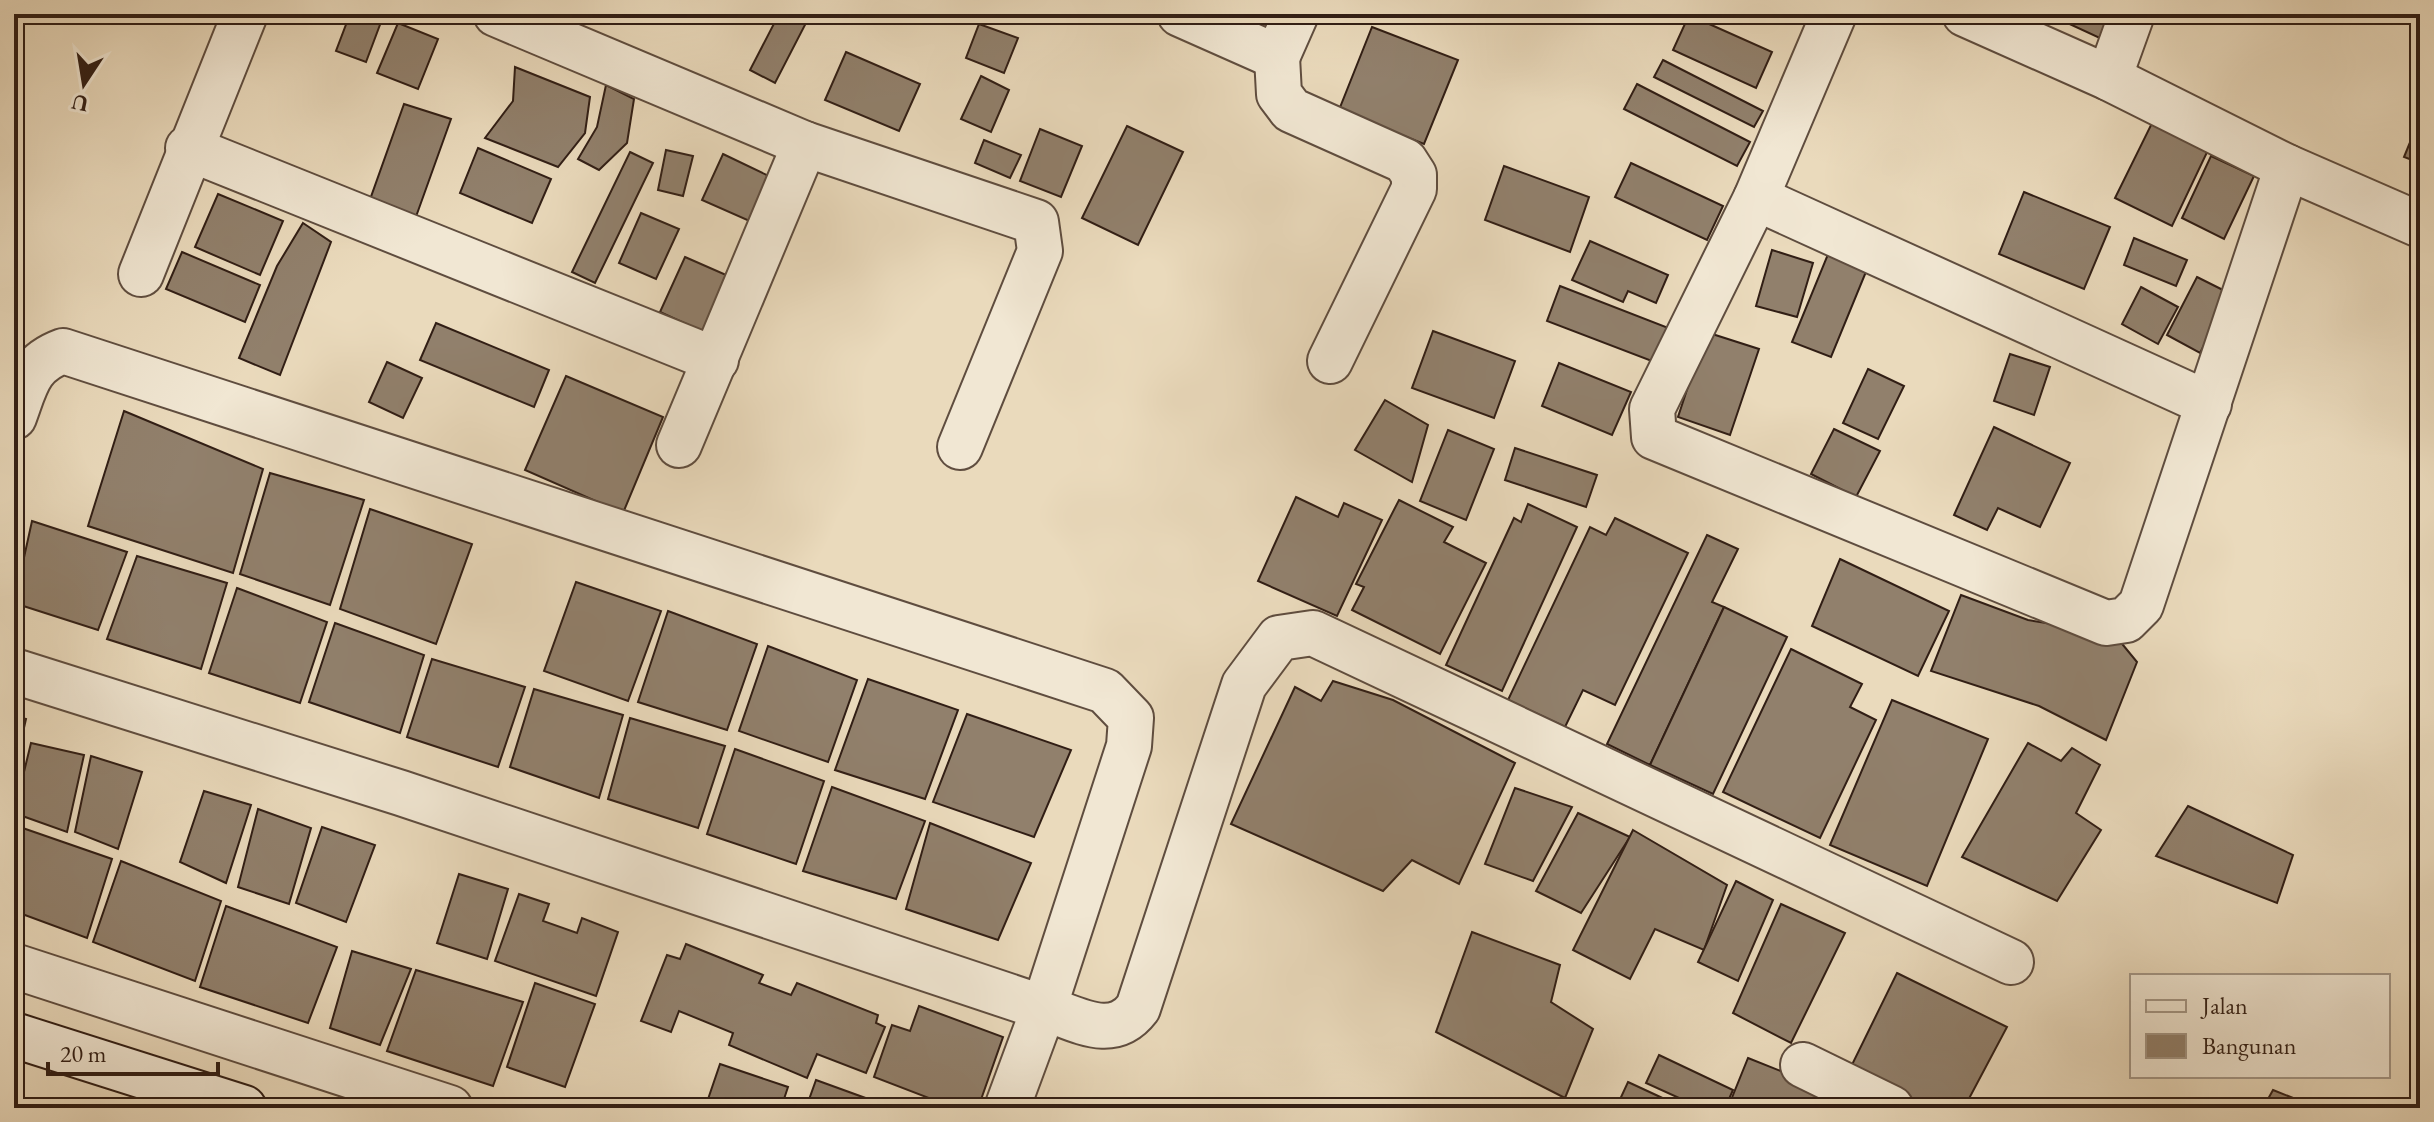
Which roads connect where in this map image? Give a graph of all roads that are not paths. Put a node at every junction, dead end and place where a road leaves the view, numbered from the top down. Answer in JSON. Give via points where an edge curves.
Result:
{"nodes":[{"id":1,"x":245,"y":14,"type":"edge"},
{"id":2,"x":496,"y":14,"type":"edge"},
{"id":3,"x":1180,"y":14,"type":"edge"},
{"id":4,"x":1296,"y":14,"type":"edge"},
{"id":5,"x":1834,"y":14,"type":"edge"},
{"id":6,"x":1965,"y":14,"type":"edge"},
{"id":7,"x":2132,"y":14,"type":"edge"},
{"id":8,"x":1277,"y":57,"type":"junction"},
{"id":9,"x":2109,"y":78,"type":"junction"},
{"id":10,"x":805,"y":144,"type":"junction"},
{"id":11,"x":188,"y":148,"type":"junction"},
{"id":12,"x":2287,"y":167,"type":"junction"},
{"id":13,"x":1756,"y":198,"type":"junction"},
{"id":14,"x":2420,"y":225,"type":"edge"},
{"id":15,"x":141,"y":274,"type":"dead end"},
{"id":16,"x":716,"y":360,"type":"junction"},
{"id":17,"x":1330,"y":361,"type":"dead end"},
{"id":18,"x":2209,"y":404,"type":"junction"},
{"id":19,"x":14,"y":417,"type":"edge"},
{"id":20,"x":679,"y":445,"type":"dead end"},
{"id":21,"x":960,"y":447,"type":"dead end"},
{"id":22,"x":14,"y":671,"type":"edge"},
{"id":23,"x":2011,"y":962,"type":"dead end"},
{"id":24,"x":14,"y":966,"type":"edge"},
{"id":25,"x":1044,"y":1008,"type":"junction"},
{"id":26,"x":14,"y":1035,"type":"edge"},
{"id":27,"x":1803,"y":1065,"type":"dead end"},
{"id":28,"x":244,"y":1108,"type":"edge"},
{"id":29,"x":450,"y":1108,"type":"edge"},
{"id":30,"x":1007,"y":1108,"type":"edge"},
{"id":31,"x":1891,"y":1108,"type":"edge"}],
"edges":[{"from":1,"to":11,"type":"street"},
{"from":2,"to":10,"type":"street"},
{"from":3,"to":8,"type":"street"},
{"from":4,"to":8,"type":"street"},
{"from":5,"to":13,"type":"street"},
{"from":6,"to":9,"type":"street"},
{"from":7,"to":9,"type":"street"},
{"from":8,"to":17,"type":"street","via":[[1279,94],[1291,110],[1405,161],[1414,175],[1414,189]]},
{"from":9,"to":12,"type":"street"},
{"from":10,"to":16,"type":"street"},
{"from":10,"to":21,"type":"street","via":[[1036,222],[1040,251]]},
{"from":11,"to":15,"type":"street"},
{"from":11,"to":16,"type":"street"},
{"from":12,"to":14,"type":"street"},
{"from":12,"to":18,"type":"street"},
{"from":13,"to":18,"type":"street"},
{"from":13,"to":18,"type":"street","via":[[1652,409],[1654,437],[2106,623],[2126,620],[2141,605]]},
{"from":16,"to":20,"type":"street"},
{"from":19,"to":25,"type":"street","via":[[31,373],[43,359],[63,351],[1105,691],[1131,718],[1129,746]]},
{"from":22,"to":25,"type":"street","via":[[401,793]]},
{"from":23,"to":25,"type":"street","via":[[1313,633],[1279,638],[1244,685],[1138,1008],[1127,1022],[1108,1028]]},
{"from":24,"to":29,"type":"street"},
{"from":25,"to":30,"type":"street"},
{"from":26,"to":28,"type":"street"},
{"from":27,"to":31,"type":"street"}]}
